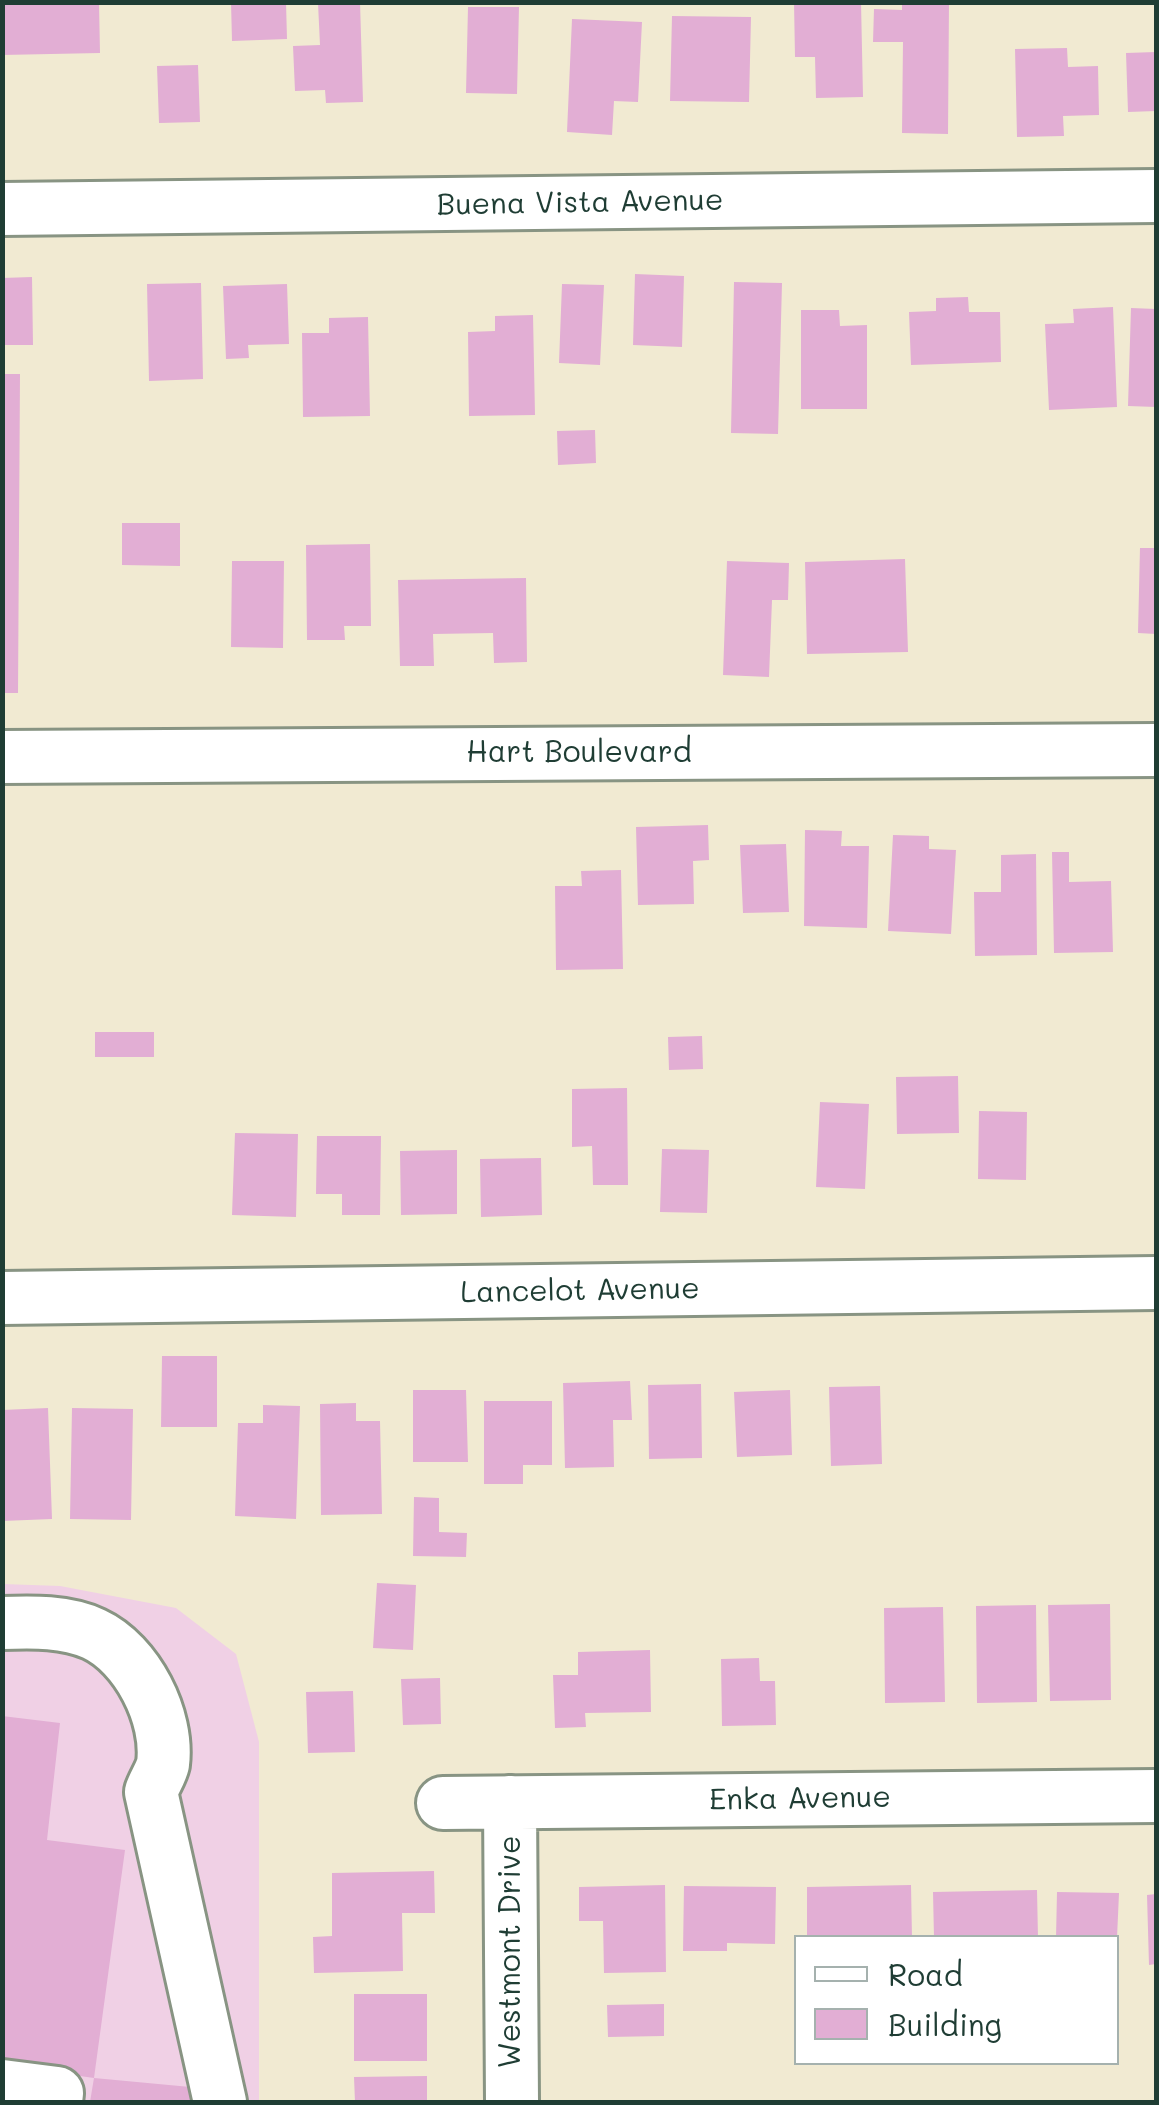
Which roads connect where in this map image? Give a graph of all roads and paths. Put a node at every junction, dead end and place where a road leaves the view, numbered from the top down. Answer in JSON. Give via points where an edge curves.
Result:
{"nodes":[{"id":1,"x":1156,"y":196,"type":"edge"},
{"id":2,"x":2,"y":209,"type":"edge"},
{"id":3,"x":1156,"y":750,"type":"edge"},
{"id":4,"x":2,"y":757,"type":"edge"},
{"id":5,"x":1156,"y":1283,"type":"edge"},
{"id":6,"x":2,"y":1298,"type":"edge"},
{"id":7,"x":2,"y":1623,"type":"edge"},
{"id":8,"x":1156,"y":1796,"type":"edge"},
{"id":9,"x":510,"y":1802,"type":"junction"},
{"id":10,"x":444,"y":1803,"type":"dead end"},
{"id":11,"x":2,"y":2086,"type":"edge"},
{"id":12,"x":56,"y":2102,"type":"edge"},
{"id":13,"x":220,"y":2102,"type":"edge"},
{"id":14,"x":512,"y":2102,"type":"edge"}],
"edges":[{"from":1,"to":2,"type":"street","name":"Buena Vista Avenue"},
{"from":3,"to":4,"type":"street","name":"Hart Boulevard"},
{"from":5,"to":6,"type":"street","name":"Lancelot Avenue"},
{"from":7,"to":13,"type":"street","via":[[46,1622],[95,1634],[145,1683],[158,1712],[163,1764],[151,1792]]},
{"from":8,"to":9,"type":"street","name":"Enka Avenue"},
{"from":9,"to":10,"type":"street","name":"Enka Avenue"},
{"from":9,"to":14,"type":"street","name":"Westmont Drive"},
{"from":11,"to":12,"type":"street","via":[[58,2092]]}]}
